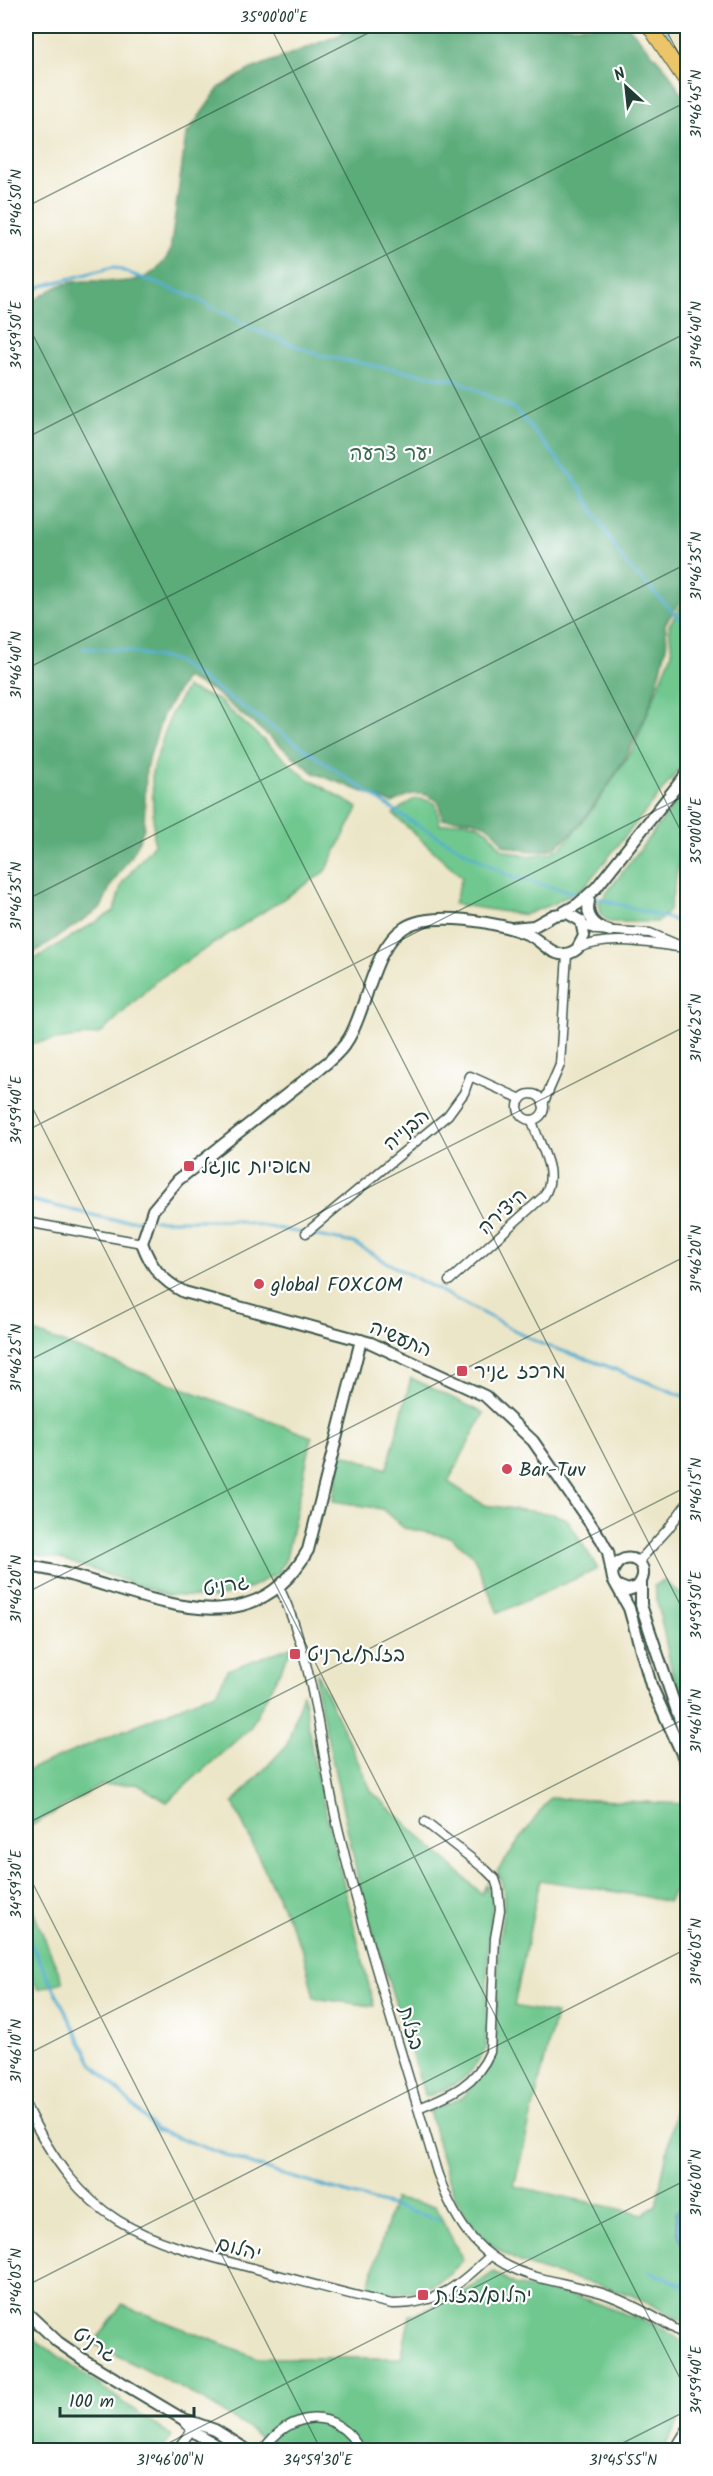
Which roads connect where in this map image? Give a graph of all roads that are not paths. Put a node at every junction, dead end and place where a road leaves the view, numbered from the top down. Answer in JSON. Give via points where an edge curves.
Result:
{"nodes":[{"id":1,"x":649,"y":26,"type":"edge"},
{"id":2,"x":687,"y":84,"type":"edge"},
{"id":3,"x":687,"y":772,"type":"edge"},
{"id":4,"x":596,"y":888,"type":"junction"},
{"id":5,"x":589,"y":901,"type":"junction"},
{"id":6,"x":564,"y":912,"type":"junction"},
{"id":7,"x":549,"y":919,"type":"junction"},
{"id":8,"x":582,"y":924,"type":"junction"},
{"id":9,"x":513,"y":928,"type":"junction"},
{"id":10,"x":610,"y":931,"type":"junction"},
{"id":11,"x":547,"y":946,"type":"junction"},
{"id":12,"x":686,"y":948,"type":"edge"},
{"id":13,"x":577,"y":949,"type":"junction"},
{"id":14,"x":567,"y":954,"type":"junction"},
{"id":15,"x":521,"y":1099,"type":"junction"},
{"id":16,"x":543,"y":1104,"type":"junction"},
{"id":17,"x":532,"y":1120,"type":"junction"},
{"id":18,"x":26,"y":1222,"type":"edge"},
{"id":19,"x":306,"y":1233,"type":"dead end"},
{"id":20,"x":142,"y":1243,"type":"junction"},
{"id":21,"x":449,"y":1281,"type":"dead end"},
{"id":22,"x":361,"y":1340,"type":"junction"},
{"id":23,"x":687,"y":1502,"type":"edge"},
{"id":24,"x":601,"y":1539,"type":"junction"},
{"id":25,"x":633,"y":1560,"type":"junction"},
{"id":26,"x":26,"y":1566,"type":"edge"},
{"id":27,"x":613,"y":1571,"type":"junction"},
{"id":28,"x":641,"y":1583,"type":"junction"},
{"id":29,"x":618,"y":1586,"type":"junction"},
{"id":30,"x":279,"y":1587,"type":"junction"},
{"id":31,"x":687,"y":1744,"type":"edge"},
{"id":32,"x":687,"y":1767,"type":"edge"},
{"id":33,"x":425,"y":1822,"type":"dead end"},
{"id":34,"x":26,"y":2106,"type":"edge"},
{"id":35,"x":418,"y":2108,"type":"junction"},
{"id":36,"x":490,"y":2256,"type":"junction"},
{"id":37,"x":26,"y":2312,"type":"edge"},
{"id":38,"x":687,"y":2337,"type":"edge"},
{"id":39,"x":195,"y":2427,"type":"junction"},
{"id":40,"x":687,"y":2427,"type":"edge"},
{"id":41,"x":176,"y":2451,"type":"edge"},
{"id":42,"x":224,"y":2451,"type":"edge"},
{"id":43,"x":247,"y":2451,"type":"edge"},
{"id":44,"x":263,"y":2451,"type":"edge"},
{"id":45,"x":360,"y":2451,"type":"edge"},
{"id":46,"x":674,"y":2451,"type":"edge"}],
"edges":[{"from":1,"to":2,"type":"highway"},
{"from":3,"to":4,"type":"street"},
{"from":4,"to":5,"type":"street"},
{"from":4,"to":6,"type":"street"},
{"from":5,"to":8,"type":"street"},
{"from":5,"to":10,"type":"street","via":[[592,920]]},
{"from":6,"to":7,"type":"street"},
{"from":6,"to":8,"type":"street"},
{"from":7,"to":9,"type":"street","via":[[534,926]]},
{"from":7,"to":11,"type":"street","via":[[543,934]]},
{"from":8,"to":10,"type":"street","via":[[593,930]]},
{"from":8,"to":13,"type":"street","via":[[584,939]]},
{"from":9,"to":11,"type":"street"},
{"from":9,"to":20,"type":"street","via":[[443,917],[420,920],[404,928],[383,952],[356,1022],[340,1050],[178,1180],[153,1210]]},
{"from":10,"to":12,"type":"street","via":[[655,934]]},
{"from":11,"to":14,"type":"street"},
{"from":12,"to":13,"type":"street","via":[[623,942]]},
{"from":13,"to":14,"type":"street"},
{"from":14,"to":16,"type":"street","via":[[560,1065]]},
{"from":15,"to":16,"type":"street","via":[[534,1095]]},
{"from":15,"to":17,"type":"street","via":[[521,1114]]},
{"from":15,"to":19,"type":"street","name":"הבנייה","via":[[470,1076],[464,1093],[448,1115]]},
{"from":16,"to":17,"type":"street","via":[[542,1113]]},
{"from":17,"to":21,"type":"street","name":"היצירה","via":[[550,1167],[548,1190]]},
{"from":18,"to":20,"type":"street"},
{"from":20,"to":22,"type":"street","name":"התעשיה","via":[[153,1269],[184,1292]]},
{"from":22,"to":24,"type":"street","name":"התעשיה","via":[[486,1396],[533,1441]]},
{"from":22,"to":30,"type":"street","name":"גרניט","via":[[308,1550],[298,1568]]},
{"from":23,"to":25,"type":"street","via":[[668,1529]]},
{"from":24,"to":25,"type":"street","name":"התעשיה"},
{"from":24,"to":27,"type":"street","name":"התעשיה"},
{"from":25,"to":27,"type":"street","via":[[618,1562]]},
{"from":25,"to":28,"type":"street","via":[[644,1574]]},
{"from":26,"to":30,"type":"street","name":"גרניט","via":[[194,1608],[234,1606]]},
{"from":27,"to":29,"type":"street"},
{"from":28,"to":29,"type":"street","via":[[633,1589]]},
{"from":28,"to":31,"type":"street","via":[[641,1605]]},
{"from":29,"to":32,"type":"street","via":[[629,1608],[651,1685]]},
{"from":30,"to":35,"type":"street","name":"בזלת","via":[[303,1647],[344,1854]]},
{"from":33,"to":35,"type":"street","via":[[495,1879],[500,1910],[495,1938],[490,2052],[484,2067],[462,2088]]},
{"from":34,"to":36,"type":"street","name":"יהלום","via":[[55,2158],[81,2192],[118,2222],[175,2248],[392,2304],[410,2304],[441,2295],[458,2286]]},
{"from":35,"to":36,"type":"street","name":"בזלת","via":[[453,2211],[468,2235]]},
{"from":36,"to":38,"type":"street","name":"בזלת","via":[[519,2272],[622,2300]]},
{"from":37,"to":39,"type":"street","name":"גרניט","via":[[71,2351]]},
{"from":39,"to":41,"type":"street"},
{"from":39,"to":42,"type":"street"},
{"from":39,"to":43,"type":"street","via":[[215,2430]]},
{"from":40,"to":46,"type":"street"},
{"from":44,"to":45,"type":"street","via":[[284,2429],[315,2418],[336,2423]]}]}
